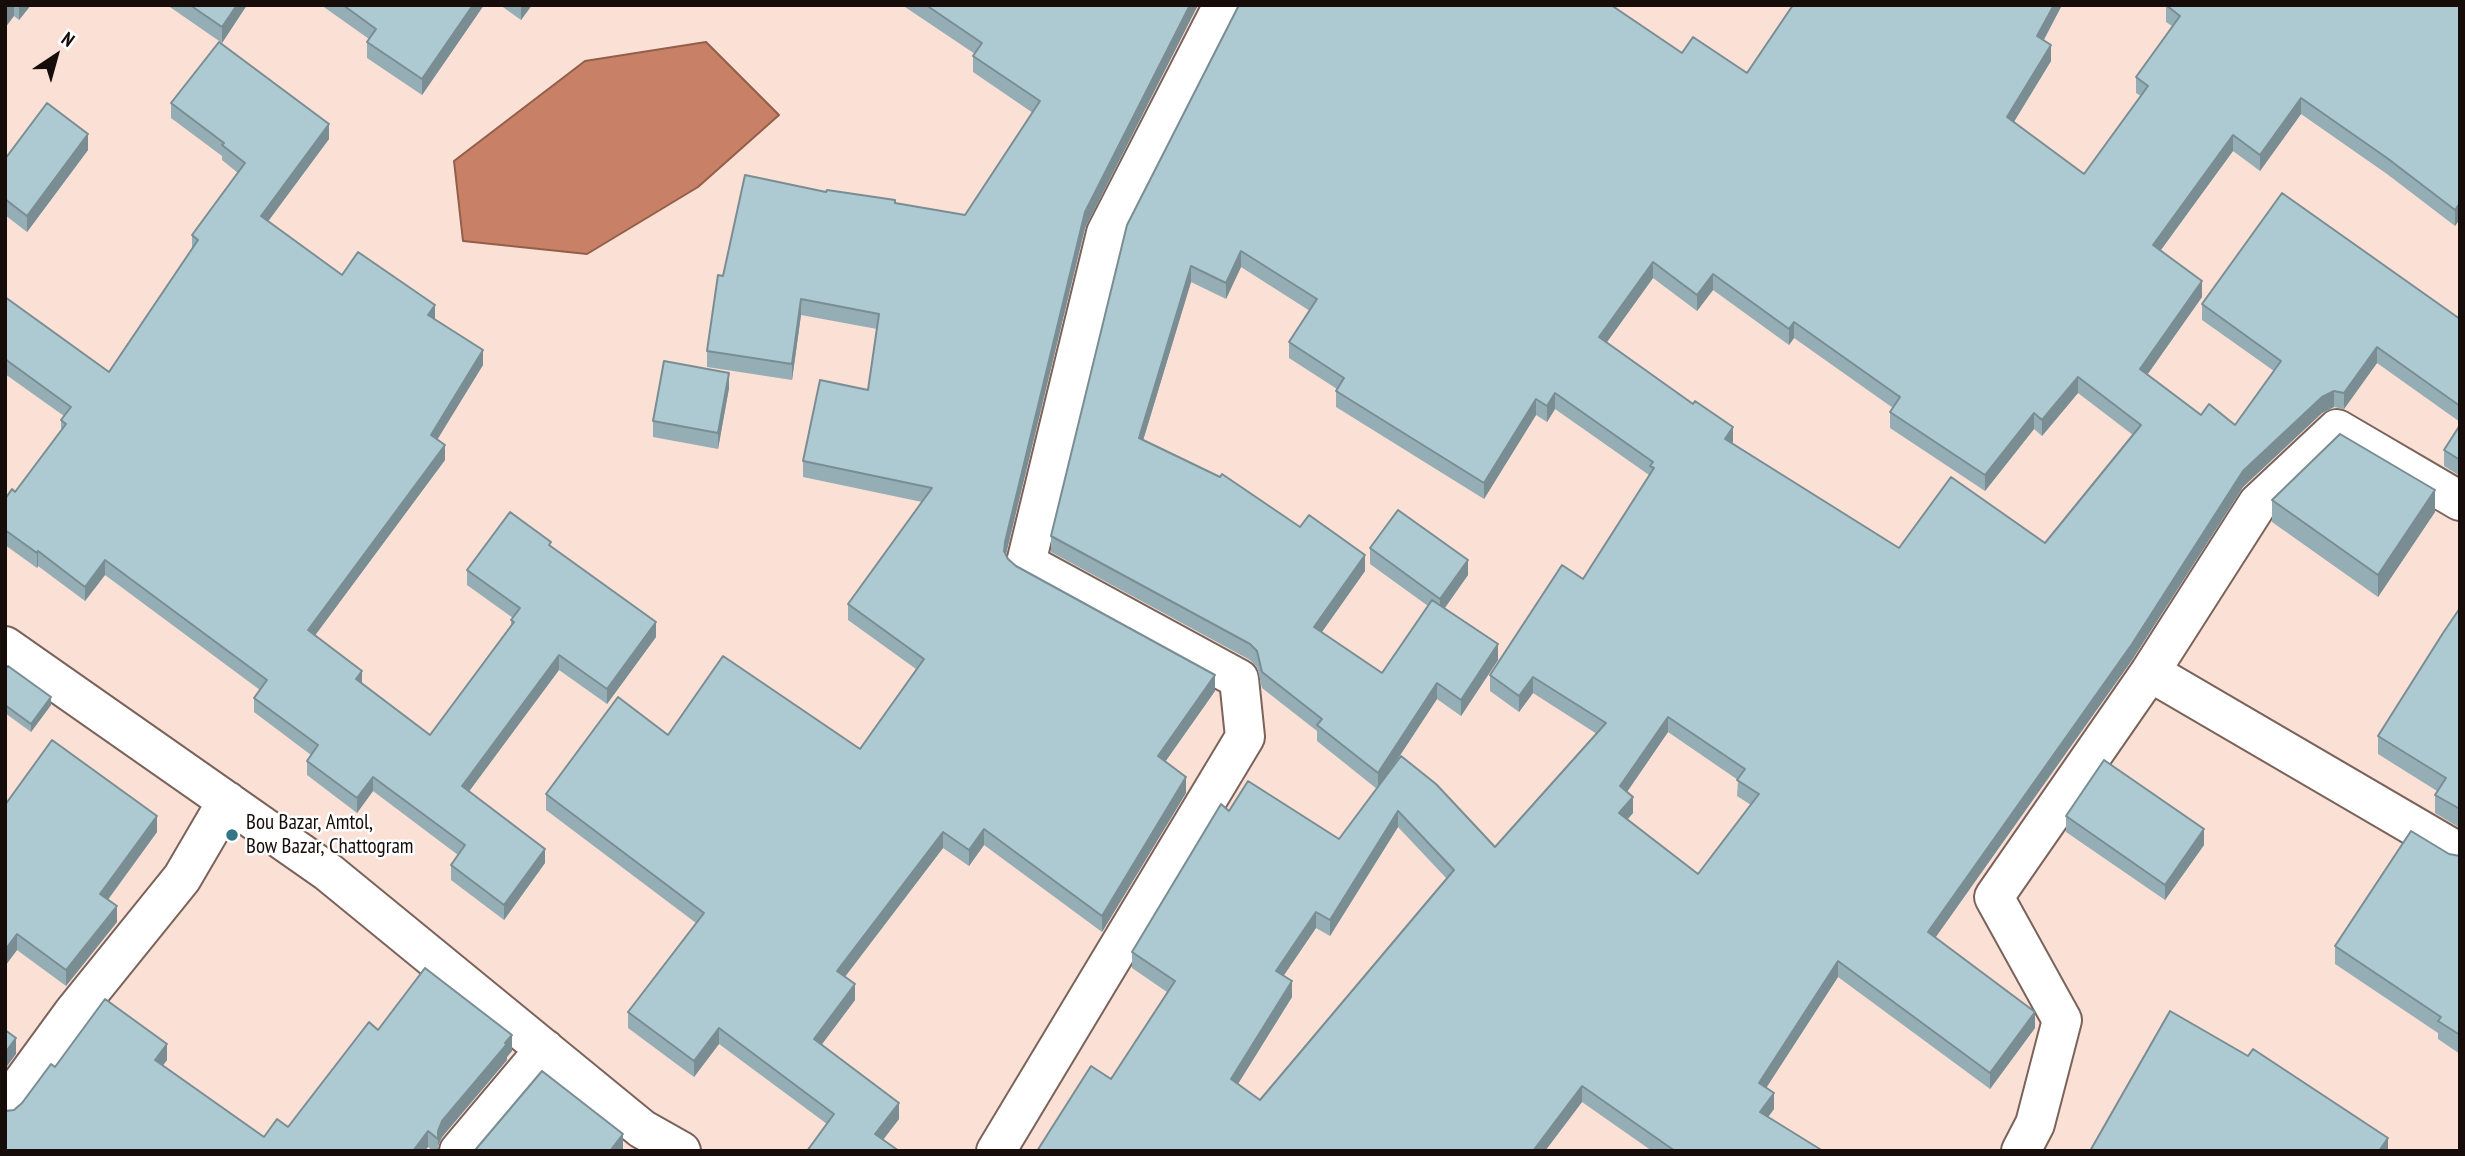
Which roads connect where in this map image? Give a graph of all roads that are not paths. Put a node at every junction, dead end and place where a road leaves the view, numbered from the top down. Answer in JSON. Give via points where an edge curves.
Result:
{"nodes":[{"id":1,"x":1223,"y":5,"type":"edge"},
{"id":2,"x":2460,"y":501,"type":"edge"},
{"id":3,"x":5,"y":646,"type":"edge"},
{"id":4,"x":2150,"y":672,"type":"junction"},
{"id":5,"x":227,"y":801,"type":"junction"},
{"id":6,"x":2460,"y":853,"type":"edge"},
{"id":7,"x":545,"y":1049,"type":"junction"},
{"id":8,"x":5,"y":1106,"type":"edge"},
{"id":9,"x":459,"y":1151,"type":"edge"},
{"id":10,"x":681,"y":1151,"type":"edge"},
{"id":11,"x":996,"y":1151,"type":"edge"},
{"id":12,"x":2021,"y":1151,"type":"edge"}],
"edges":[{"from":1,"to":11,"type":"street","via":[[1106,233],[1026,564],[1239,679],[1245,737]]},
{"from":2,"to":4,"type":"street","via":[[2337,429],[2258,503]]},
{"from":3,"to":5,"type":"street"},
{"from":4,"to":6,"type":"street"},
{"from":4,"to":12,"type":"street","via":[[1994,897],[2062,1020],[2035,1124]]},
{"from":5,"to":7,"type":"street","via":[[328,872]]},
{"from":5,"to":8,"type":"street","via":[[182,877]]},
{"from":7,"to":9,"type":"street"},
{"from":7,"to":10,"type":"street","via":[[642,1129]]}]}
